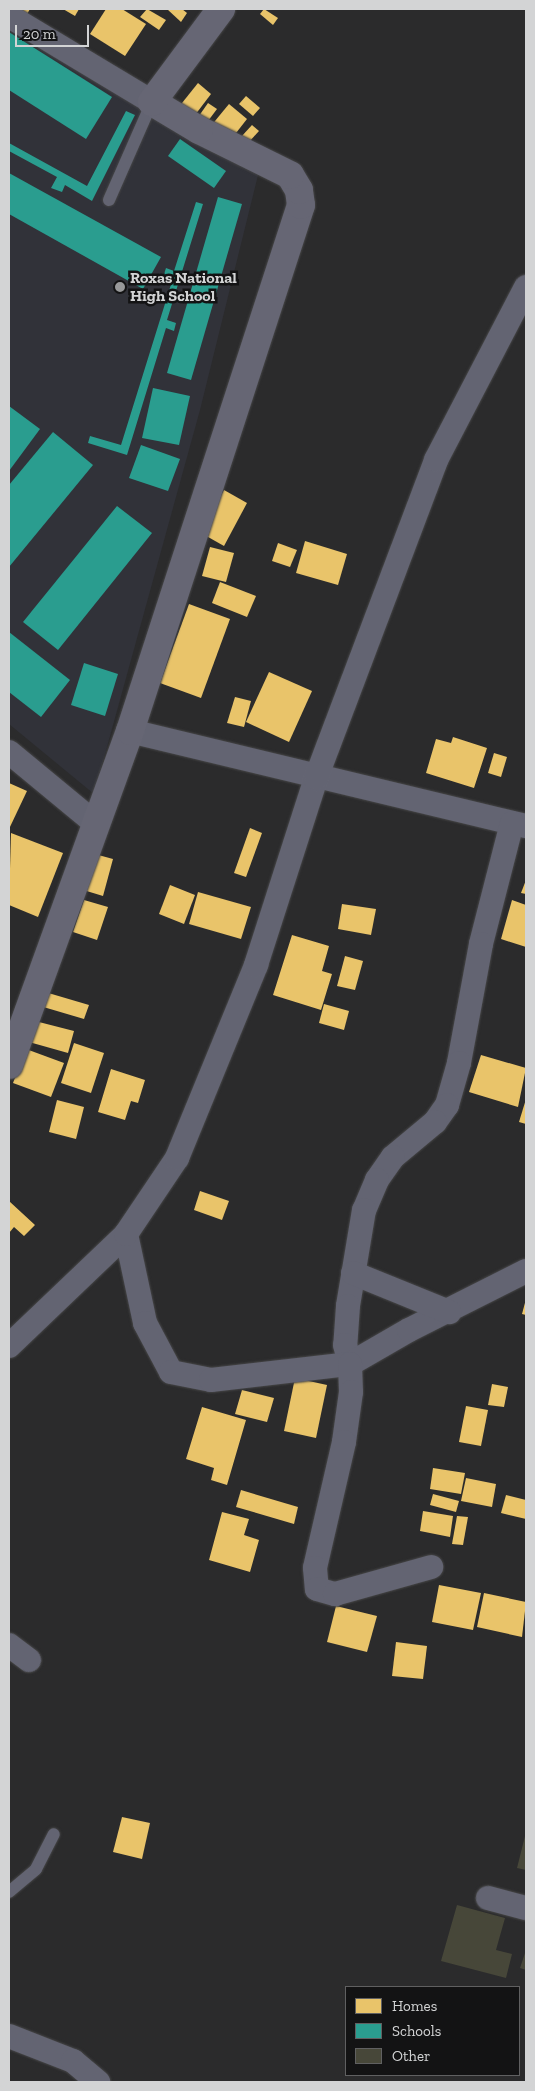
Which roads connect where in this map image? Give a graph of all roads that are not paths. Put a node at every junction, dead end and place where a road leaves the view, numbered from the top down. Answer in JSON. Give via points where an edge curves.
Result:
{"nodes":[{"id":1,"x":221,"y":9,"type":"edge"},
{"id":2,"x":9,"y":16,"type":"edge"},
{"id":3,"x":152,"y":102,"type":"junction"},
{"id":4,"x":109,"y":200,"type":"dead end"},
{"id":5,"x":526,"y":287,"type":"edge"},
{"id":6,"x":130,"y":731,"type":"junction"},
{"id":7,"x":9,"y":752,"type":"edge"},
{"id":8,"x":316,"y":778,"type":"junction"},
{"id":9,"x":96,"y":824,"type":"junction"},
{"id":10,"x":519,"y":825,"type":"edge"},
{"id":11,"x":9,"y":1065,"type":"edge"},
{"id":12,"x":126,"y":1234,"type":"junction"},
{"id":13,"x":526,"y":1271,"type":"edge"},
{"id":14,"x":353,"y":1273,"type":"junction"},
{"id":15,"x":449,"y":1312,"type":"junction"},
{"id":16,"x":9,"y":1346,"type":"edge"},
{"id":17,"x":350,"y":1364,"type":"junction"},
{"id":18,"x":430,"y":1567,"type":"dead end"},
{"id":19,"x":9,"y":1645,"type":"edge"},
{"id":20,"x":29,"y":1660,"type":"dead end"},
{"id":21,"x":54,"y":1834,"type":"dead end"},
{"id":22,"x":9,"y":1892,"type":"edge"},
{"id":23,"x":488,"y":1898,"type":"dead end"},
{"id":24,"x":526,"y":1908,"type":"edge"},
{"id":25,"x":9,"y":2036,"type":"edge"},
{"id":26,"x":98,"y":2082,"type":"edge"}],
"edges":[{"from":1,"to":3,"type":"street"},
{"from":2,"to":3,"type":"street"},
{"from":3,"to":4,"type":"lane"},
{"from":3,"to":6,"type":"street","via":[[199,130],[290,175],[300,190],[301,205]]},
{"from":5,"to":8,"type":"street","via":[[436,460]]},
{"from":6,"to":8,"type":"street"},
{"from":6,"to":9,"type":"street"},
{"from":7,"to":9,"type":"street"},
{"from":8,"to":10,"type":"street"},
{"from":8,"to":12,"type":"street","via":[[256,965],[178,1158]]},
{"from":9,"to":11,"type":"street"},
{"from":10,"to":14,"type":"street","via":[[481,944],[459,1063],[447,1105],[435,1122],[393,1157],[377,1180],[364,1210]]},
{"from":12,"to":16,"type":"street"},
{"from":12,"to":17,"type":"street","via":[[144,1323],[172,1372],[211,1380]]},
{"from":13,"to":15,"type":"street"},
{"from":14,"to":15,"type":"street"},
{"from":14,"to":17,"type":"street","via":[[345,1345]]},
{"from":15,"to":17,"type":"street"},
{"from":17,"to":18,"type":"street","via":[[351,1392],[344,1442],[315,1568],[317,1589],[335,1594]]},
{"from":19,"to":20,"type":"street"},
{"from":21,"to":22,"type":"lane","via":[[36,1869]]},
{"from":23,"to":24,"type":"street"},
{"from":25,"to":26,"type":"street","via":[[73,2062]]}]}
